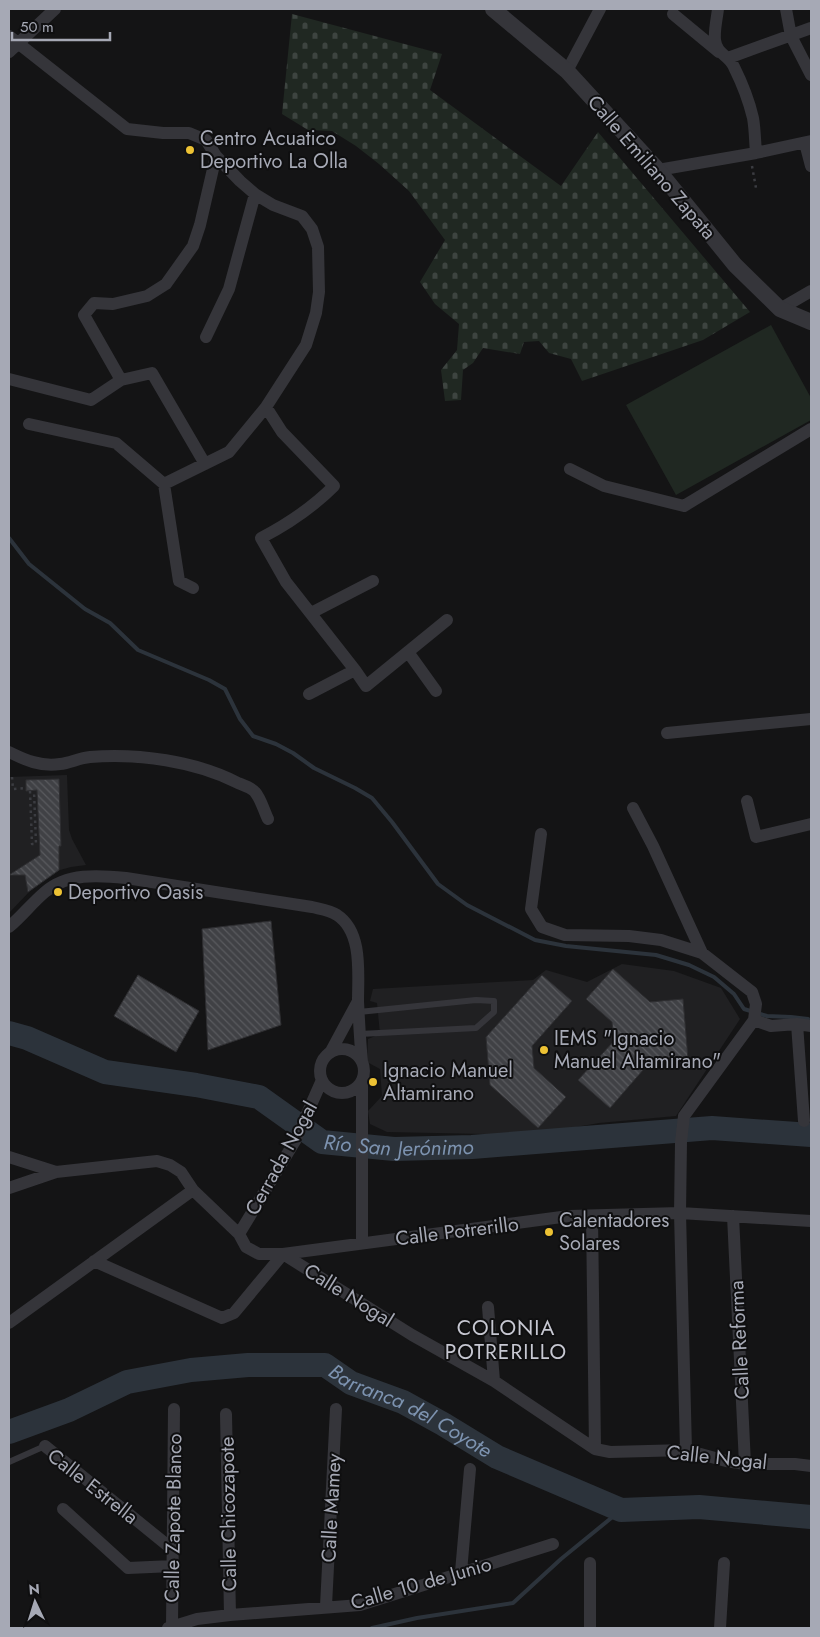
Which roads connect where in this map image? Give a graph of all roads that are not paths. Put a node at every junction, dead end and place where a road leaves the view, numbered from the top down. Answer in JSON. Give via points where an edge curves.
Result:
{"nodes":[{"id":1,"x":55,"y":9,"type":"edge"},
{"id":2,"x":600,"y":9,"type":"edge"},
{"id":3,"x":718,"y":9,"type":"edge"},
{"id":4,"x":786,"y":9,"type":"edge"},
{"id":5,"x":499,"y":10,"type":"edge"},
{"id":6,"x":673,"y":14,"type":"dead end"},
{"id":7,"x":811,"y":28,"type":"edge"},
{"id":8,"x":791,"y":36,"type":"junction"},
{"id":9,"x":14,"y":39,"type":"edge"},
{"id":10,"x":9,"y":52,"type":"edge"},
{"id":11,"x":724,"y":56,"type":"junction"},
{"id":12,"x":567,"y":71,"type":"junction"},
{"id":13,"x":811,"y":75,"type":"edge"},
{"id":14,"x":808,"y":142,"type":"edge"},
{"id":15,"x":753,"y":154,"type":"junction"},
{"id":16,"x":216,"y":156,"type":"junction"},
{"id":17,"x":811,"y":166,"type":"edge"},
{"id":18,"x":658,"y":170,"type":"junction"},
{"id":19,"x":255,"y":194,"type":"junction"},
{"id":20,"x":811,"y":291,"type":"edge"},
{"id":21,"x":780,"y":309,"type":"junction"},
{"id":22,"x":811,"y":322,"type":"edge"},
{"id":23,"x":206,"y":337,"type":"dead end"},
{"id":24,"x":9,"y":379,"type":"edge"},
{"id":25,"x":121,"y":380,"type":"junction"},
{"id":26,"x":266,"y":407,"type":"junction"},
{"id":27,"x":29,"y":424,"type":"dead end"},
{"id":28,"x":811,"y":429,"type":"edge"},
{"id":29,"x":205,"y":464,"type":"junction"},
{"id":30,"x":570,"y":469,"type":"dead end"},
{"id":31,"x":164,"y":484,"type":"junction"},
{"id":32,"x":374,"y":581,"type":"dead end"},
{"id":33,"x":192,"y":588,"type":"dead end"},
{"id":34,"x":311,"y":613,"type":"junction"},
{"id":35,"x":447,"y":620,"type":"dead end"},
{"id":36,"x":408,"y":652,"type":"junction"},
{"id":37,"x":355,"y":670,"type":"junction"},
{"id":38,"x":436,"y":691,"type":"dead end"},
{"id":39,"x":309,"y":694,"type":"dead end"},
{"id":40,"x":811,"y":720,"type":"edge"},
{"id":41,"x":667,"y":733,"type":"dead end"},
{"id":42,"x":9,"y":752,"type":"edge"},
{"id":43,"x":747,"y":801,"type":"dead end"},
{"id":44,"x":633,"y":808,"type":"dead end"},
{"id":45,"x":268,"y":820,"type":"dead end"},
{"id":46,"x":811,"y":824,"type":"edge"},
{"id":47,"x":541,"y":834,"type":"dead end"},
{"id":48,"x":9,"y":926,"type":"edge"},
{"id":49,"x":702,"y":953,"type":"junction"},
{"id":50,"x":359,"y":1006,"type":"junction"},
{"id":51,"x":754,"y":1019,"type":"junction"},
{"id":52,"x":796,"y":1024,"type":"junction"},
{"id":53,"x":811,"y":1026,"type":"edge"},
{"id":54,"x":360,"y":1034,"type":"junction"},
{"id":55,"x":330,"y":1053,"type":"junction"},
{"id":56,"x":362,"y":1062,"type":"junction"},
{"id":57,"x":322,"y":1080,"type":"junction"},
{"id":58,"x":362,"y":1080,"type":"junction"},
{"id":59,"x":809,"y":1121,"type":"edge"},
{"id":60,"x":9,"y":1157,"type":"edge"},
{"id":61,"x":56,"y":1172,"type":"junction"},
{"id":62,"x":9,"y":1188,"type":"edge"},
{"id":63,"x":193,"y":1190,"type":"junction"},
{"id":64,"x":680,"y":1213,"type":"junction"},
{"id":65,"x":592,"y":1216,"type":"junction"},
{"id":66,"x":733,"y":1216,"type":"junction"},
{"id":67,"x":811,"y":1221,"type":"edge"},
{"id":68,"x":238,"y":1234,"type":"junction"},
{"id":69,"x":362,"y":1243,"type":"junction"},
{"id":70,"x":283,"y":1254,"type":"junction"},
{"id":71,"x":94,"y":1261,"type":"junction"},
{"id":72,"x":488,"y":1307,"type":"dead end"},
{"id":73,"x":9,"y":1323,"type":"edge"},
{"id":74,"x":494,"y":1381,"type":"junction"},
{"id":75,"x":174,"y":1409,"type":"dead end"},
{"id":76,"x":336,"y":1409,"type":"dead end"},
{"id":77,"x":226,"y":1414,"type":"dead end"},
{"id":78,"x":46,"y":1446,"type":"joint"},
{"id":79,"x":595,"y":1449,"type":"junction"},
{"id":80,"x":686,"y":1450,"type":"junction"},
{"id":81,"x":9,"y":1462,"type":"edge"},
{"id":82,"x":745,"y":1464,"type":"junction"},
{"id":83,"x":811,"y":1466,"type":"edge"},
{"id":84,"x":470,"y":1469,"type":"dead end"},
{"id":85,"x":63,"y":1509,"type":"dead end"},
{"id":86,"x":553,"y":1544,"type":"dead end"},
{"id":87,"x":172,"y":1549,"type":"junction"},
{"id":88,"x":590,"y":1563,"type":"dead end"},
{"id":89,"x":724,"y":1563,"type":"dead end"},
{"id":90,"x":173,"y":1566,"type":"junction"},
{"id":91,"x":460,"y":1572,"type":"junction"},
{"id":92,"x":326,"y":1606,"type":"junction"},
{"id":93,"x":230,"y":1614,"type":"junction"},
{"id":94,"x":170,"y":1628,"type":"edge"},
{"id":95,"x":590,"y":1628,"type":"edge"},
{"id":96,"x":720,"y":1628,"type":"edge"}],
"edges":[{"from":1,"to":9,"type":"street"},
{"from":2,"to":12,"type":"street"},
{"from":3,"to":11,"type":"street","via":[[715,38]]},
{"from":4,"to":8,"type":"street"},
{"from":5,"to":12,"type":"street","name":"Calle Emiliano Zapata"},
{"from":6,"to":11,"type":"street"},
{"from":7,"to":8,"type":"street"},
{"from":8,"to":11,"type":"street"},
{"from":8,"to":13,"type":"street"},
{"from":9,"to":10,"type":"street"},
{"from":9,"to":16,"type":"street","via":[[127,129],[189,133],[206,140]]},
{"from":11,"to":15,"type":"street","via":[[733,65],[753,119]]},
{"from":12,"to":18,"type":"street","name":"Calle Emiliano Zapata"},
{"from":14,"to":15,"type":"street"},
{"from":14,"to":17,"type":"street"},
{"from":15,"to":18,"type":"street"},
{"from":16,"to":19,"type":"street"},
{"from":16,"to":25,"type":"street","via":[[193,246],[166,284],[147,296],[113,304],[94,303],[84,315]]},
{"from":18,"to":21,"type":"street","name":"Calle Emiliano Zapata","via":[[735,265]]},
{"from":19,"to":23,"type":"street","via":[[230,289]]},
{"from":19,"to":26,"type":"street","via":[[302,216],[312,229],[318,246],[319,292],[306,345]]},
{"from":20,"to":21,"type":"street"},
{"from":21,"to":22,"type":"street","name":"Calle Emiliano Zapata"},
{"from":24,"to":25,"type":"street","via":[[91,400]]},
{"from":25,"to":29,"type":"street","via":[[152,373]]},
{"from":26,"to":29,"type":"street","via":[[229,452]]},
{"from":26,"to":34,"type":"street","via":[[282,432],[334,486],[283,527],[261,538],[286,582]]},
{"from":27,"to":31,"type":"street","via":[[116,443]]},
{"from":28,"to":30,"type":"street","via":[[684,506],[604,486]]},
{"from":29,"to":31,"type":"street"},
{"from":31,"to":33,"type":"street","via":[[179,581]]},
{"from":32,"to":34,"type":"street"},
{"from":34,"to":37,"type":"street"},
{"from":35,"to":36,"type":"street"},
{"from":36,"to":37,"type":"street","via":[[366,686]]},
{"from":36,"to":38,"type":"street"},
{"from":37,"to":39,"type":"street"},
{"from":40,"to":41,"type":"street"},
{"from":42,"to":45,"type":"street","via":[[27,762],[41,764],[59,764],[89,757],[126,757],[190,764],[254,791]]},
{"from":43,"to":46,"type":"street","via":[[756,837]]},
{"from":44,"to":49,"type":"street"},
{"from":47,"to":49,"type":"street","via":[[531,909],[542,927],[566,935],[661,940]]},
{"from":48,"to":50,"type":"street","via":[[61,881],[82,877],[105,876],[312,907],[337,915],[352,934],[358,955]]},
{"from":49,"to":51,"type":"street","via":[[752,992],[756,1004]]},
{"from":50,"to":54,"type":"street"},
{"from":50,"to":54,"type":"lane","via":[[494,1001],[494,1012],[476,1028]]},
{"from":50,"to":55,"type":"street"},
{"from":51,"to":52,"type":"street","via":[[770,1026]]},
{"from":51,"to":64,"type":"street","via":[[684,1116]]},
{"from":52,"to":53,"type":"street"},
{"from":52,"to":59,"type":"street"},
{"from":54,"to":56,"type":"street"},
{"from":55,"to":56,"type":"street","via":[[344,1050],[358,1056]]},
{"from":55,"to":57,"type":"street","via":[[321,1065]]},
{"from":56,"to":58,"type":"street"},
{"from":57,"to":58,"type":"street","via":[[338,1093],[352,1091]]},
{"from":57,"to":68,"type":"street","name":"Cerrada Nogal","via":[[295,1141]]},
{"from":58,"to":69,"type":"street"},
{"from":60,"to":61,"type":"street"},
{"from":61,"to":62,"type":"street"},
{"from":61,"to":63,"type":"street","name":"Calle Potrerillo","via":[[157,1161],[181,1172]]},
{"from":63,"to":68,"type":"street","name":"Calle Potrerillo"},
{"from":63,"to":71,"type":"street"},
{"from":64,"to":65,"type":"street","name":"Calle Potrerillo"},
{"from":64,"to":66,"type":"street","name":"Calle Potrerillo"},
{"from":64,"to":80,"type":"street"},
{"from":65,"to":69,"type":"street","name":"Calle Potrerillo","via":[[568,1216]]},
{"from":65,"to":79,"type":"street"},
{"from":66,"to":67,"type":"street","name":"Calle Potrerillo"},
{"from":66,"to":82,"type":"street","name":"Calle Reforma"},
{"from":68,"to":70,"type":"street","name":"Calle Potrerillo","via":[[246,1247],[259,1254]]},
{"from":69,"to":70,"type":"street","name":"Calle Potrerillo"},
{"from":70,"to":71,"type":"street","via":[[234,1313],[222,1318]]},
{"from":70,"to":74,"type":"street","name":"Calle Nogal","via":[[412,1335]]},
{"from":71,"to":73,"type":"street"},
{"from":72,"to":74,"type":"street"},
{"from":74,"to":79,"type":"street","name":"Calle Nogal"},
{"from":75,"to":87,"type":"street","name":"Calle Zapote Blanco"},
{"from":76,"to":92,"type":"street","name":"Calle Mamey"},
{"from":77,"to":93,"type":"street","name":"Calle Chicozapote"},
{"from":78,"to":81,"type":"lane","name":"Calle Estrella"},
{"from":78,"to":87,"type":"street","name":"Calle Estrella"},
{"from":79,"to":80,"type":"street","name":"Calle Nogal","via":[[610,1452]]},
{"from":80,"to":82,"type":"street","name":"Calle Nogal"},
{"from":82,"to":83,"type":"street","name":"Calle Nogal"},
{"from":84,"to":91,"type":"street"},
{"from":85,"to":90,"type":"street","via":[[128,1568]]},
{"from":86,"to":91,"type":"street","name":"Calle 10 de Junio"},
{"from":87,"to":90,"type":"street","name":"Calle Zapote Blanco"},
{"from":88,"to":95,"type":"street"},
{"from":89,"to":96,"type":"street"},
{"from":90,"to":94,"type":"street","name":"Calle Zapote Blanco"},
{"from":91,"to":92,"type":"street","name":"Calle 10 de Junio","via":[[360,1604]]},
{"from":92,"to":93,"type":"street","name":"Calle 10 de Junio"},
{"from":93,"to":94,"type":"street","name":"Calle 10 de Junio","via":[[197,1619]]}]}
